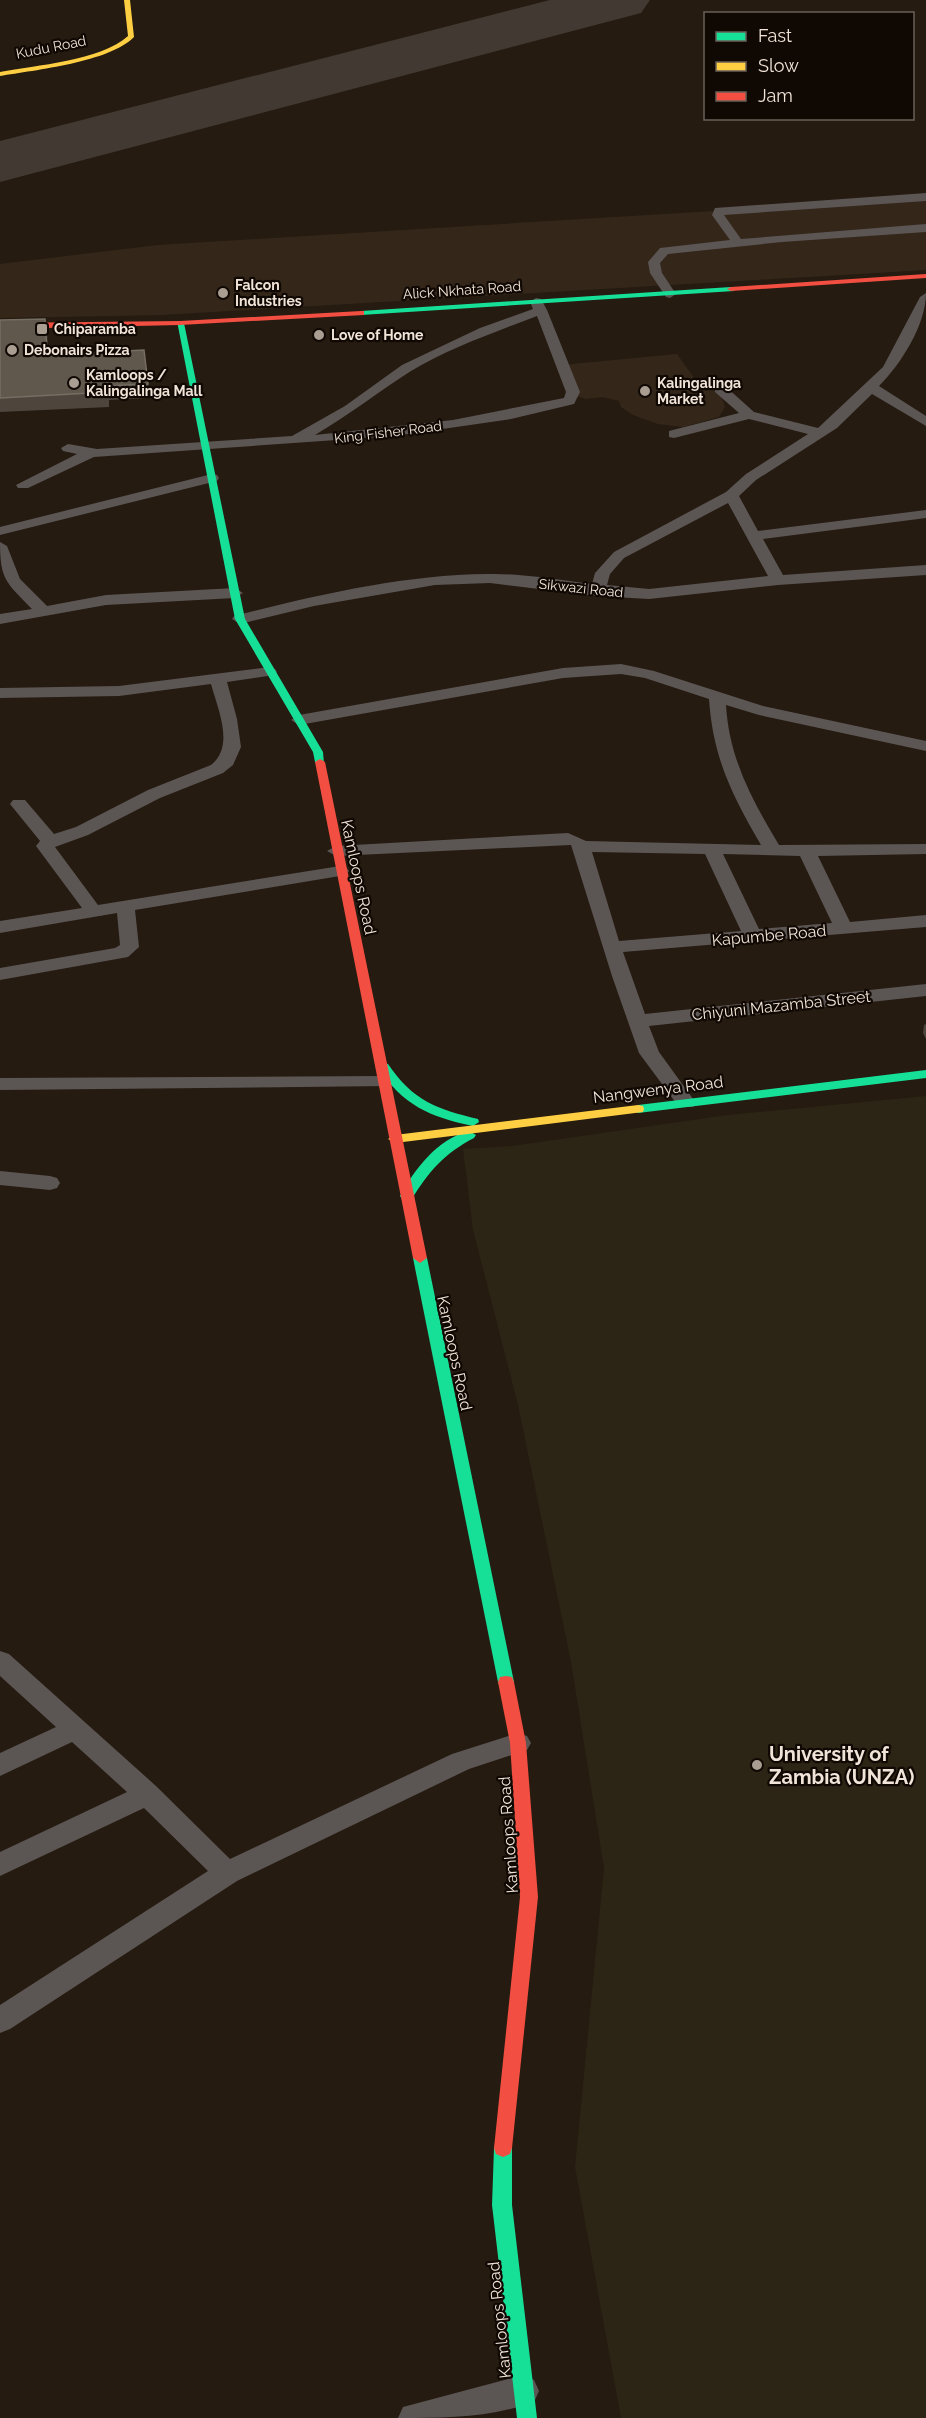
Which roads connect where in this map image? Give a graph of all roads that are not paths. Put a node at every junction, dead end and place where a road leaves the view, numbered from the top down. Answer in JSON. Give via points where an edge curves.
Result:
{"nodes":[{"id":1,"x":127,"y":0,"type":"edge"},
{"id":2,"x":0,"y":74,"type":"edge"},
{"id":3,"x":926,"y":197,"type":"edge"},
{"id":4,"x":926,"y":228,"type":"edge"},
{"id":5,"x":737,"y":242,"type":"junction"},
{"id":6,"x":926,"y":276,"type":"edge"},
{"id":7,"x":670,"y":294,"type":"junction"},
{"id":8,"x":926,"y":297,"type":"edge"},
{"id":9,"x":538,"y":306,"type":"junction"},
{"id":10,"x":180,"y":323,"type":"junction"},
{"id":11,"x":0,"y":326,"type":"edge"},
{"id":12,"x":869,"y":386,"type":"junction"},
{"id":13,"x":720,"y":389,"type":"dead end"},
{"id":14,"x":749,"y":415,"type":"junction"},
{"id":15,"x":926,"y":422,"type":"edge"},
{"id":16,"x":674,"y":434,"type":"dead end"},
{"id":17,"x":820,"y":434,"type":"junction"},
{"id":18,"x":294,"y":441,"type":"junction"},
{"id":19,"x":205,"y":444,"type":"junction"},
{"id":20,"x":68,"y":448,"type":"dead end"},
{"id":21,"x":90,"y":453,"type":"junction"},
{"id":22,"x":212,"y":478,"type":"junction"},
{"id":23,"x":23,"y":485,"type":"dead end"},
{"id":24,"x":731,"y":495,"type":"junction"},
{"id":25,"x":926,"y":514,"type":"edge"},
{"id":26,"x":0,"y":531,"type":"edge"},
{"id":27,"x":752,"y":536,"type":"junction"},
{"id":28,"x":0,"y":546,"type":"edge"},
{"id":29,"x":926,"y":570,"type":"edge"},
{"id":30,"x":778,"y":580,"type":"junction"},
{"id":31,"x":597,"y":591,"type":"junction"},
{"id":32,"x":235,"y":593,"type":"junction"},
{"id":33,"x":42,"y":611,"type":"junction"},
{"id":34,"x":240,"y":619,"type":"junction"},
{"id":35,"x":0,"y":620,"type":"edge"},
{"id":36,"x":269,"y":672,"type":"junction"},
{"id":37,"x":218,"y":680,"type":"junction"},
{"id":38,"x":0,"y":693,"type":"edge"},
{"id":39,"x":717,"y":698,"type":"junction"},
{"id":40,"x":298,"y":720,"type":"junction"},
{"id":41,"x":926,"y":732,"type":"edge"},
{"id":42,"x":918,"y":744,"type":"edge"},
{"id":43,"x":19,"y":804,"type":"dead end"},
{"id":44,"x":51,"y":841,"type":"junction"},
{"id":45,"x":581,"y":846,"type":"junction"},
{"id":46,"x":712,"y":849,"type":"junction"},
{"id":47,"x":926,"y":849,"type":"edge"},
{"id":48,"x":336,"y":851,"type":"junction"},
{"id":49,"x":774,"y":851,"type":"junction"},
{"id":50,"x":807,"y":851,"type":"junction"},
{"id":51,"x":340,"y":871,"type":"junction"},
{"id":52,"x":125,"y":907,"type":"junction"},
{"id":53,"x":94,"y":912,"type":"junction"},
{"id":54,"x":926,"y":921,"type":"edge"},
{"id":55,"x":0,"y":927,"type":"edge"},
{"id":56,"x":844,"y":929,"type":"junction"},
{"id":57,"x":753,"y":936,"type":"junction"},
{"id":58,"x":612,"y":948,"type":"junction"},
{"id":59,"x":0,"y":974,"type":"edge"},
{"id":60,"x":926,"y":990,"type":"edge"},
{"id":61,"x":637,"y":1021,"type":"junction"},
{"id":62,"x":380,"y":1057,"type":"junction"},
{"id":63,"x":926,"y":1074,"type":"edge"},
{"id":64,"x":384,"y":1082,"type":"junction"},
{"id":65,"x":0,"y":1084,"type":"edge"},
{"id":66,"x":686,"y":1103,"type":"junction"},
{"id":67,"x":508,"y":1124,"type":"junction"},
{"id":68,"x":395,"y":1139,"type":"junction"},
{"id":69,"x":0,"y":1178,"type":"edge"},
{"id":70,"x":50,"y":1183,"type":"dead end"},
{"id":71,"x":407,"y":1196,"type":"junction"},
{"id":72,"x":2,"y":1666,"type":"edge"},
{"id":73,"x":74,"y":1730,"type":"junction"},
{"id":74,"x":518,"y":1743,"type":"junction"},
{"id":75,"x":0,"y":1765,"type":"edge"},
{"id":76,"x":147,"y":1794,"type":"junction"},
{"id":77,"x":0,"y":1864,"type":"edge"},
{"id":78,"x":227,"y":1873,"type":"junction"},
{"id":79,"x":0,"y":2020,"type":"edge"},
{"id":80,"x":525,"y":2404,"type":"edge"},
{"id":81,"x":414,"y":2418,"type":"edge"}],
"edges":[{"from":1,"to":2,"type":"main road","name":"Kudu Road","via":[[130,39],[108,52]]},
{"from":3,"to":5,"type":"street","via":[[719,211]]},
{"from":4,"to":5,"type":"street"},
{"from":5,"to":7,"type":"street","via":[[658,255],[654,262],[656,273]]},
{"from":6,"to":7,"type":"main road","name":"Alick Nkhata Road"},
{"from":7,"to":9,"type":"main road","name":"Alick Nkhata Road"},
{"from":8,"to":12,"type":"street","via":[[889,369]]},
{"from":9,"to":10,"type":"main road","name":"Alick Nkhata Road"},
{"from":9,"to":18,"type":"street","via":[[406,368],[350,409]]},
{"from":9,"to":18,"type":"street","name":"King Fisher Road","via":[[573,392],[570,401],[493,419]]},
{"from":10,"to":11,"type":"main road","name":"Alick Nkhata Road"},
{"from":10,"to":19,"type":"main road","name":"Kamloops Road"},
{"from":12,"to":15,"type":"street"},
{"from":12,"to":17,"type":"street"},
{"from":13,"to":14,"type":"street"},
{"from":14,"to":16,"type":"street"},
{"from":14,"to":17,"type":"street"},
{"from":17,"to":24,"type":"street","via":[[751,477]]},
{"from":18,"to":19,"type":"street","name":"King Fisher Road"},
{"from":19,"to":21,"type":"street","name":"King Fisher Road"},
{"from":19,"to":22,"type":"main road","name":"Kamloops Road"},
{"from":20,"to":21,"type":"street"},
{"from":21,"to":23,"type":"street"},
{"from":22,"to":26,"type":"street"},
{"from":22,"to":32,"type":"main road","name":"Kamloops Road"},
{"from":24,"to":27,"type":"street"},
{"from":24,"to":31,"type":"street","via":[[619,555],[603,573]]},
{"from":25,"to":27,"type":"street"},
{"from":27,"to":30,"type":"street"},
{"from":28,"to":33,"type":"street","via":[[13,580]]},
{"from":29,"to":30,"type":"street","name":"Sikwazi Road"},
{"from":30,"to":31,"type":"street","name":"Sikwazi Road","via":[[669,593]]},
{"from":31,"to":34,"type":"street","name":"Sikwazi Road","via":[[490,578],[435,580]]},
{"from":32,"to":33,"type":"street","via":[[147,596]]},
{"from":32,"to":34,"type":"main road","name":"Kamloops Road"},
{"from":33,"to":35,"type":"street"},
{"from":34,"to":36,"type":"main road","name":"Kamloops Road"},
{"from":36,"to":37,"type":"street"},
{"from":36,"to":40,"type":"main road","name":"Kamloops Road"},
{"from":37,"to":38,"type":"street","via":[[119,692]]},
{"from":37,"to":44,"type":"street","via":[[233,747],[227,761],[82,831]]},
{"from":39,"to":40,"type":"street","via":[[648,675],[596,669]]},
{"from":39,"to":42,"type":"street"},
{"from":39,"to":49,"type":"street","via":[[720,737],[733,772]]},
{"from":40,"to":48,"type":"main road","name":"Kamloops Road","via":[[318,752]]},
{"from":41,"to":42,"type":"street"},
{"from":43,"to":44,"type":"street"},
{"from":44,"to":53,"type":"street","via":[[45,846],[47,851]]},
{"from":45,"to":46,"type":"street"},
{"from":45,"to":48,"type":"street","via":[[568,838]]},
{"from":45,"to":58,"type":"street"},
{"from":46,"to":49,"type":"street"},
{"from":46,"to":57,"type":"street"},
{"from":47,"to":50,"type":"street"},
{"from":48,"to":51,"type":"main road","name":"Kamloops Road"},
{"from":49,"to":50,"type":"street"},
{"from":50,"to":56,"type":"street"},
{"from":51,"to":52,"type":"street"},
{"from":51,"to":62,"type":"main road","name":"Kamloops Road"},
{"from":52,"to":53,"type":"street"},
{"from":52,"to":59,"type":"street","via":[[130,947],[127,950]]},
{"from":53,"to":55,"type":"street"},
{"from":54,"to":56,"type":"street","name":"Kapumbe Road"},
{"from":56,"to":57,"type":"street","name":"Kapumbe Road"},
{"from":57,"to":58,"type":"street","name":"Kapumbe Road"},
{"from":58,"to":61,"type":"street"},
{"from":60,"to":61,"type":"street","name":"Chiyuni Mazamba Street"},
{"from":61,"to":66,"type":"street","via":[[649,1053]]},
{"from":62,"to":64,"type":"main road","name":"Kamloops Road"},
{"from":62,"to":67,"type":"main road","via":[[389,1079],[408,1099],[437,1113],[471,1122]]},
{"from":63,"to":66,"type":"main road","name":"Nangwenya Road"},
{"from":64,"to":65,"type":"street"},
{"from":64,"to":68,"type":"main road","name":"Kamloops Road"},
{"from":66,"to":67,"type":"main road","name":"Nangwenya Road"},
{"from":67,"to":68,"type":"main road","name":"Nangwenya Road"},
{"from":67,"to":71,"type":"main road","via":[[453,1142],[431,1157],[416,1175]]},
{"from":68,"to":71,"type":"main road","name":"Kamloops Road"},
{"from":69,"to":70,"type":"street"},
{"from":71,"to":74,"type":"main road","name":"Kamloops Road"},
{"from":72,"to":73,"type":"street"},
{"from":73,"to":75,"type":"street"},
{"from":73,"to":76,"type":"street"},
{"from":74,"to":78,"type":"street","via":[[435,1773]]},
{"from":74,"to":80,"type":"main road","name":"Kamloops Road","via":[[529,1897],[501,2154],[502,2205]]},
{"from":76,"to":77,"type":"street"},
{"from":76,"to":78,"type":"street"},
{"from":78,"to":79,"type":"street"},
{"from":80,"to":81,"type":"street"}]}
